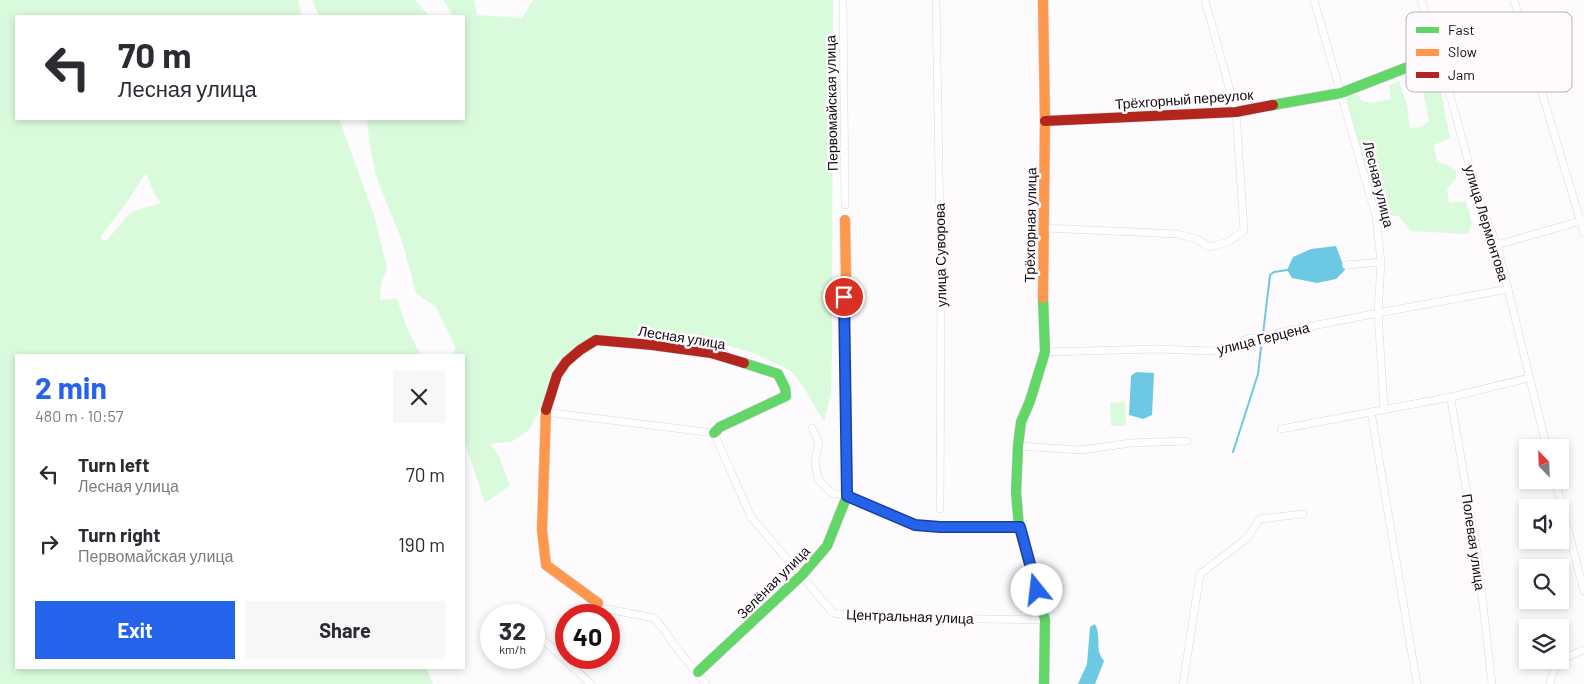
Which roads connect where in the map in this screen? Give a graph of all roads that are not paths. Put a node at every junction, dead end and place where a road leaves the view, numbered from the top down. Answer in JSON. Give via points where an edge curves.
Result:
{"nodes":[{"id":1,"x":843,"y":0,"type":"edge"},
{"id":2,"x":936,"y":0,"type":"edge"},
{"id":3,"x":1043,"y":0,"type":"edge"},
{"id":4,"x":1205,"y":0,"type":"edge"},
{"id":5,"x":1314,"y":0,"type":"edge"},
{"id":6,"x":1421,"y":0,"type":"edge"},
{"id":7,"x":1514,"y":0,"type":"edge"},
{"id":8,"x":1425,"y":12,"type":"edge"},
{"id":9,"x":1518,"y":12,"type":"edge"},
{"id":10,"x":1406,"y":68,"type":"edge"},
{"id":11,"x":1449,"y":92,"type":"edge"},
{"id":12,"x":1543,"y":92,"type":"edge"},
{"id":13,"x":1341,"y":93,"type":"junction"},
{"id":14,"x":1236,"y":112,"type":"junction"},
{"id":15,"x":1045,"y":121,"type":"junction"},
{"id":16,"x":845,"y":205,"type":"dead end"},
{"id":17,"x":845,"y":220,"type":"dead end"},
{"id":18,"x":1582,"y":221,"type":"edge"},
{"id":19,"x":1044,"y":228,"type":"junction"},
{"id":20,"x":1584,"y":233,"type":"edge"},
{"id":21,"x":1497,"y":244,"type":"junction"},
{"id":22,"x":1381,"y":262,"type":"junction"},
{"id":23,"x":1346,"y":265,"type":"dead end"},
{"id":24,"x":1508,"y":289,"type":"junction"},
{"id":25,"x":1378,"y":313,"type":"junction"},
{"id":26,"x":1045,"y":352,"type":"junction"},
{"id":27,"x":1529,"y":378,"type":"junction"},
{"id":28,"x":1451,"y":400,"type":"dead end"},
{"id":29,"x":1384,"y":409,"type":"junction"},
{"id":30,"x":545,"y":412,"type":"junction"},
{"id":31,"x":1371,"y":412,"type":"junction"},
{"id":32,"x":812,"y":428,"type":"dead end"},
{"id":33,"x":1281,"y":429,"type":"dead end"},
{"id":34,"x":714,"y":434,"type":"junction"},
{"id":35,"x":1545,"y":439,"type":"edge"},
{"id":36,"x":1186,"y":441,"type":"dead end"},
{"id":37,"x":1018,"y":446,"type":"junction"},
{"id":38,"x":1557,"y":489,"type":"edge"},
{"id":39,"x":847,"y":496,"type":"junction"},
{"id":40,"x":940,"y":509,"type":"dead end"},
{"id":41,"x":1303,"y":514,"type":"dead end"},
{"id":42,"x":1020,"y":527,"type":"junction"},
{"id":43,"x":802,"y":575,"type":"junction"},
{"id":44,"x":1584,"y":591,"type":"edge"},
{"id":45,"x":600,"y":604,"type":"edge"},
{"id":46,"x":620,"y":610,"type":"edge"},
{"id":47,"x":1045,"y":620,"type":"junction"},
{"id":48,"x":545,"y":641,"type":"edge"},
{"id":49,"x":1584,"y":650,"type":"edge"},
{"id":50,"x":698,"y":672,"type":"junction"},
{"id":51,"x":591,"y":684,"type":"edge"},
{"id":52,"x":706,"y":684,"type":"edge"},
{"id":53,"x":1044,"y":684,"type":"edge"},
{"id":54,"x":1183,"y":684,"type":"edge"},
{"id":55,"x":1417,"y":684,"type":"edge"},
{"id":56,"x":1492,"y":684,"type":"edge"},
{"id":57,"x":1550,"y":684,"type":"edge"}],
"edges":[{"from":1,"to":16,"type":"street","name":"Первомайская улица"},
{"from":2,"to":40,"type":"street","name":"улица Суворова","via":[[941,283]]},
{"from":3,"to":15,"type":"street","name":"Трёхгорная улица"},
{"from":4,"to":14,"type":"street"},
{"from":5,"to":13,"type":"street","name":"Лесная улица"},
{"from":6,"to":8,"type":"street","name":"улица Лермонтова"},
{"from":7,"to":9,"type":"street"},
{"from":10,"to":13,"type":"street","name":"Трёхгорный переулок"},
{"from":11,"to":21,"type":"street","name":"улица Лермонтова","via":[[1479,200]]},
{"from":12,"to":18,"type":"street"},
{"from":13,"to":14,"type":"street","name":"Трёхгорный переулок"},
{"from":13,"to":22,"type":"street","name":"Лесная улица","via":[[1376,216]]},
{"from":14,"to":15,"type":"street","name":"Трёхгорный переулок"},
{"from":14,"to":19,"type":"street","via":[[1244,231],[1228,242],[1209,247],[1197,239],[1178,234]]},
{"from":15,"to":19,"type":"street","name":"Трёхгорная улица"},
{"from":17,"to":39,"type":"street"},
{"from":18,"to":20,"type":"street"},
{"from":18,"to":21,"type":"street"},
{"from":19,"to":26,"type":"street","name":"Трёхгорная улица"},
{"from":21,"to":24,"type":"street","name":"улица Лермонтова"},
{"from":22,"to":23,"type":"street"},
{"from":22,"to":25,"type":"street","name":"Лесная улица"},
{"from":24,"to":25,"type":"street","name":"улица Герцена"},
{"from":24,"to":27,"type":"street","name":"улица Лермонтова"},
{"from":25,"to":26,"type":"street","name":"улица Герцена","via":[[1247,339],[1213,351]]},
{"from":25,"to":29,"type":"street","name":"Лесная улица"},
{"from":26,"to":37,"type":"street","name":"Трёхгорная улица","via":[[1021,422]]},
{"from":27,"to":29,"type":"street"},
{"from":27,"to":35,"type":"street","name":"улица Лермонтова"},
{"from":28,"to":56,"type":"street","name":"Полевая улица","via":[[1477,552]]},
{"from":29,"to":31,"type":"street"},
{"from":30,"to":34,"type":"street"},
{"from":30,"to":34,"type":"street","name":"Лесная улица","via":[[557,376],[566,362],[596,340],[711,353],[778,374],[786,388],[786,396],[720,426]]},
{"from":30,"to":45,"type":"street","via":[[542,530],[546,565]]},
{"from":31,"to":33,"type":"street"},
{"from":31,"to":55,"type":"street"},
{"from":32,"to":39,"type":"street","via":[[819,443],[815,461],[818,479],[832,493]]},
{"from":34,"to":43,"type":"street","name":"Центральная улица","via":[[751,517]]},
{"from":36,"to":37,"type":"street","via":[[1132,443],[1081,450]]},
{"from":37,"to":42,"type":"street","name":"Трёхгорная улица","via":[[1016,492]]},
{"from":38,"to":44,"type":"street"},
{"from":39,"to":42,"type":"street","via":[[915,525]]},
{"from":39,"to":43,"type":"street","name":"Зелёная улица","via":[[827,546]]},
{"from":41,"to":54,"type":"street","via":[[1260,519],[1246,539],[1200,574]]},
{"from":42,"to":47,"type":"street","name":"Трёхгорная улица"},
{"from":43,"to":47,"type":"street","name":"Центральная улица","via":[[834,613],[859,617]]},
{"from":43,"to":50,"type":"street","name":"Зелёная улица"},
{"from":46,"to":50,"type":"street","via":[[654,618]]},
{"from":47,"to":53,"type":"street","name":"Трёхгорная улица"},
{"from":48,"to":51,"type":"street"},
{"from":49,"to":57,"type":"street","via":[[1561,660],[1553,669]]},
{"from":50,"to":52,"type":"street"}]}
